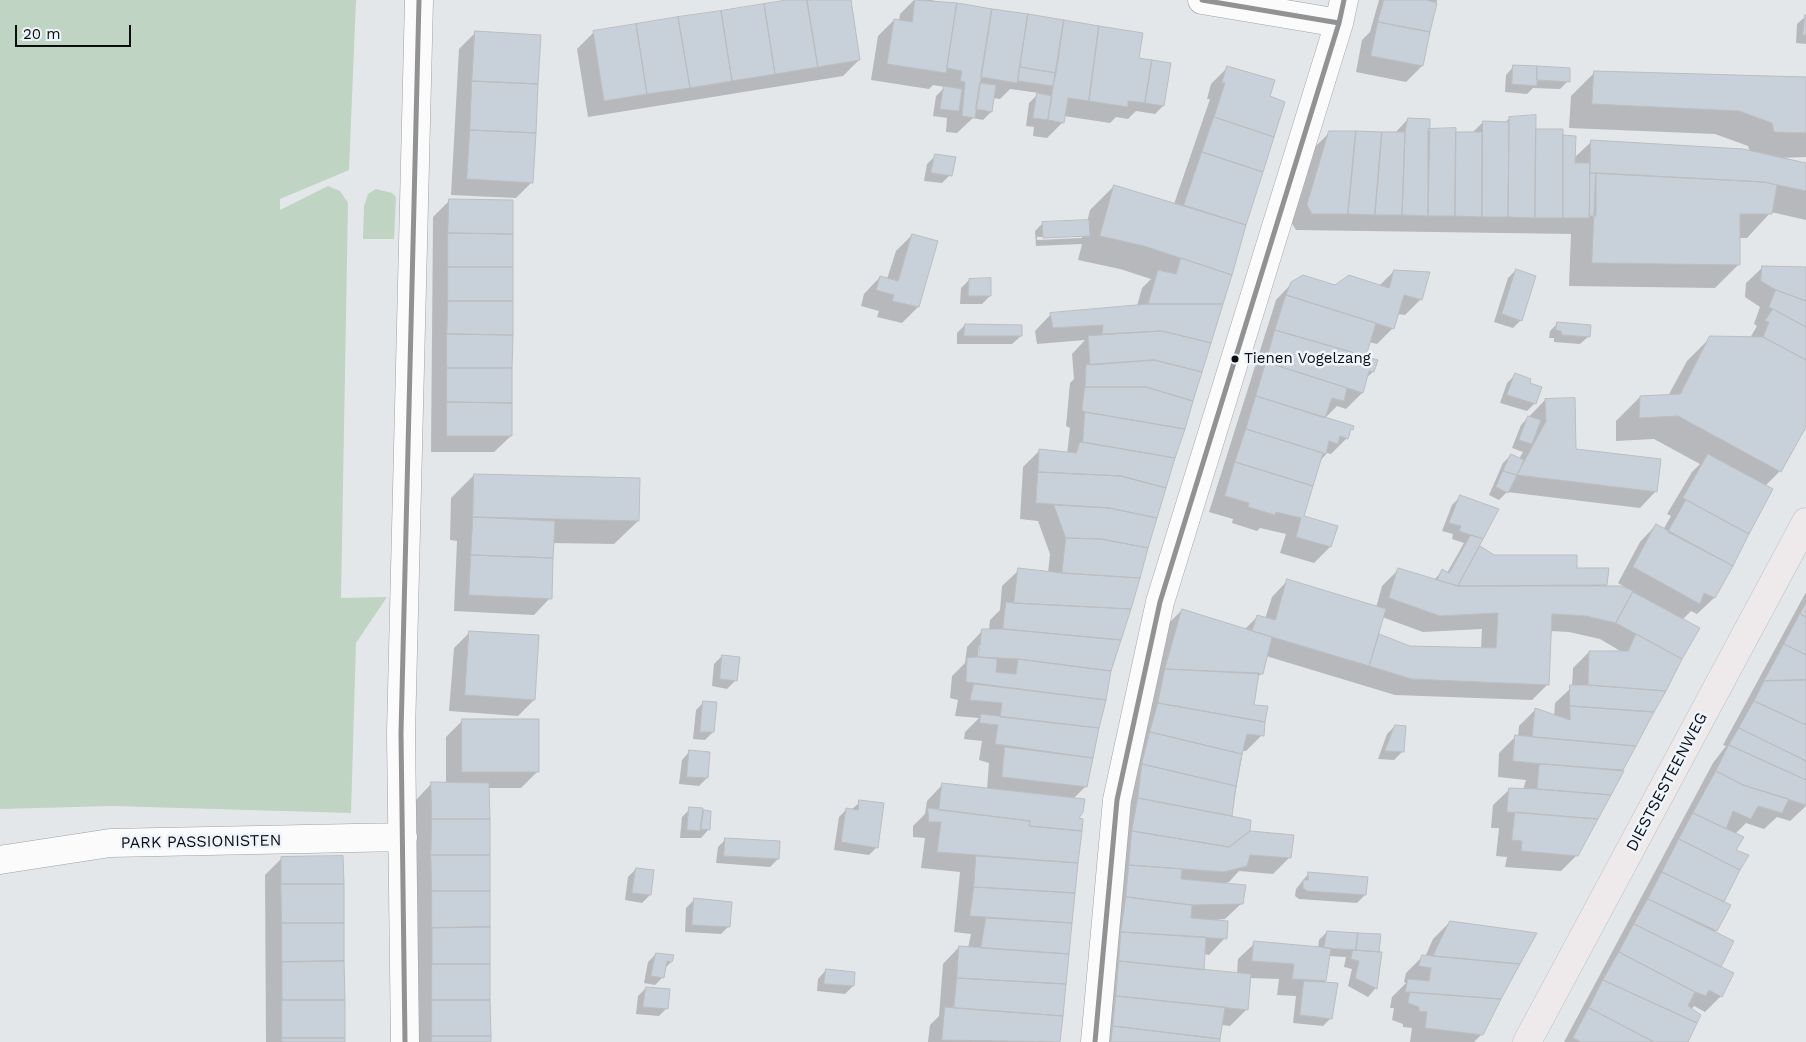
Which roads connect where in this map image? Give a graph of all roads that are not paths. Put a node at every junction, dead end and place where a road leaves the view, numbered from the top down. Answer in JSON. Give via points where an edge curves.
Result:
{"nodes":[{"id":1,"x":419,"y":0,"type":"edge"},
{"id":2,"x":1202,"y":0,"type":"edge"},
{"id":3,"x":1342,"y":12,"type":"edge"},
{"id":4,"x":1806,"y":522,"type":"edge"},
{"id":5,"x":403,"y":837,"type":"junction"},
{"id":6,"x":0,"y":860,"type":"edge"},
{"id":7,"x":405,"y":1042,"type":"edge"},
{"id":8,"x":1095,"y":1042,"type":"edge"},
{"id":9,"x":1527,"y":1042,"type":"edge"}],
"edges":[{"from":1,"to":5,"type":"street","via":[[401,733]]},
{"from":2,"to":3,"type":"street"},
{"from":3,"to":8,"type":"street","via":[[1160,602],[1117,800]]},
{"from":4,"to":9,"type":"main road","name":"DIESTSESTEENWEG"},
{"from":5,"to":6,"type":"street","name":"PARK PASSIONISTEN","via":[[110,844]]},
{"from":5,"to":7,"type":"street"}]}
